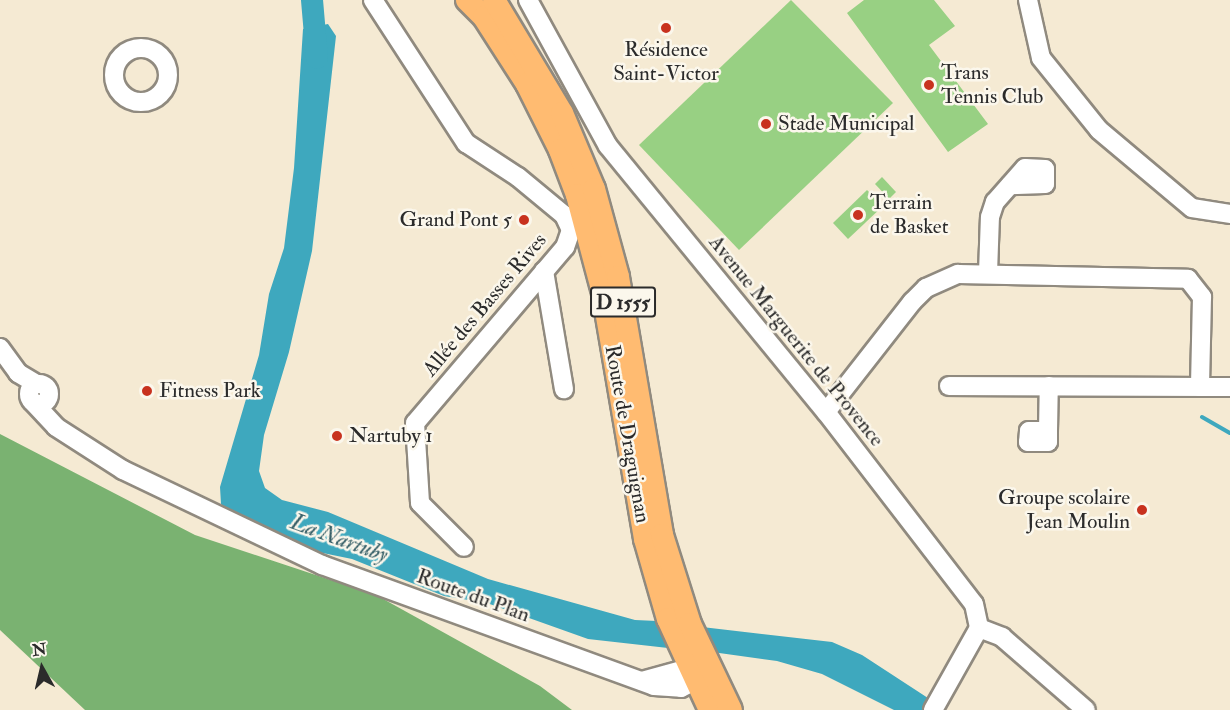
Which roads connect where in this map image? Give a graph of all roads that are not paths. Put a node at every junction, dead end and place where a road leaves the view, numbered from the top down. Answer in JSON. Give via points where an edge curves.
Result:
{"nodes":[{"id":1,"x":373,"y":0,"type":"edge"},
{"id":2,"x":467,"y":0,"type":"edge"},
{"id":3,"x":494,"y":0,"type":"edge"},
{"id":4,"x":528,"y":0,"type":"edge"},
{"id":5,"x":1028,"y":0,"type":"edge"},
{"id":6,"x":1010,"y":185,"type":"dead end"},
{"id":7,"x":1230,"y":214,"type":"edge"},
{"id":8,"x":544,"y":271,"type":"junction"},
{"id":9,"x":988,"y":273,"type":"junction"},
{"id":10,"x":0,"y":348,"type":"edge"},
{"id":11,"x":949,"y":386,"type":"dead end"},
{"id":12,"x":1049,"y":386,"type":"junction"},
{"id":13,"x":1200,"y":387,"type":"junction"},
{"id":14,"x":1230,"y":387,"type":"edge"},
{"id":15,"x":564,"y":389,"type":"dead end"},
{"id":16,"x":826,"y":412,"type":"junction"},
{"id":17,"x":1048,"y":431,"type":"dead end"},
{"id":18,"x":464,"y":547,"type":"dead end"},
{"id":19,"x":979,"y":628,"type":"junction"},
{"id":20,"x":696,"y":665,"type":"junction"},
{"id":21,"x":710,"y":710,"type":"edge"},
{"id":22,"x":723,"y":710,"type":"edge"},
{"id":23,"x":731,"y":710,"type":"edge"},
{"id":24,"x":933,"y":710,"type":"edge"},
{"id":25,"x":1086,"y":710,"type":"edge"}],
"edges":[{"from":1,"to":8,"type":"street","name":"Allée des Basses Rives","via":[[466,143],[518,177],[564,215],[571,230],[565,247]]},
{"from":2,"to":20,"type":"main road","name":"Route de Draguignan","number":"D 1555","via":[[484,17],[527,84],[577,195],[603,293],[645,539],[668,619]]},
{"from":3,"to":20,"type":"main road","name":"Route de Draguignan","number":"D 1555","via":[[562,112],[607,232],[662,535],[690,624]]},
{"from":4,"to":16,"type":"street","name":"Avenue Marguerite de Provence","via":[[609,146]]},
{"from":5,"to":7,"type":"street","via":[[1041,58],[1098,130],[1192,208]]},
{"from":6,"to":9,"type":"street","via":[[995,202],[990,217]]},
{"from":8,"to":15,"type":"street"},
{"from":8,"to":18,"type":"street","name":"Allée des Basses Rives","via":[[415,423],[420,503]]},
{"from":9,"to":13,"type":"street","via":[[1188,279],[1202,297]]},
{"from":9,"to":16,"type":"street","via":[[958,274],[926,288]]},
{"from":10,"to":20,"type":"street","name":"Route du Plan","via":[[36,396],[46,419],[69,435],[171,495],[322,565],[640,681]]},
{"from":11,"to":12,"type":"street"},
{"from":12,"to":13,"type":"street"},
{"from":12,"to":17,"type":"street"},
{"from":13,"to":14,"type":"street"},
{"from":16,"to":19,"type":"street","name":"Avenue Marguerite de Provence","via":[[953,571],[974,604]]},
{"from":19,"to":24,"type":"street"},
{"from":19,"to":25,"type":"street","via":[[1002,637]]},
{"from":20,"to":21,"type":"main road","name":"Route de Draguignan","number":"D 1555"},
{"from":20,"to":22,"type":"street"},
{"from":20,"to":23,"type":"main road","name":"Route de Draguignan","number":"D 1555"}]}
